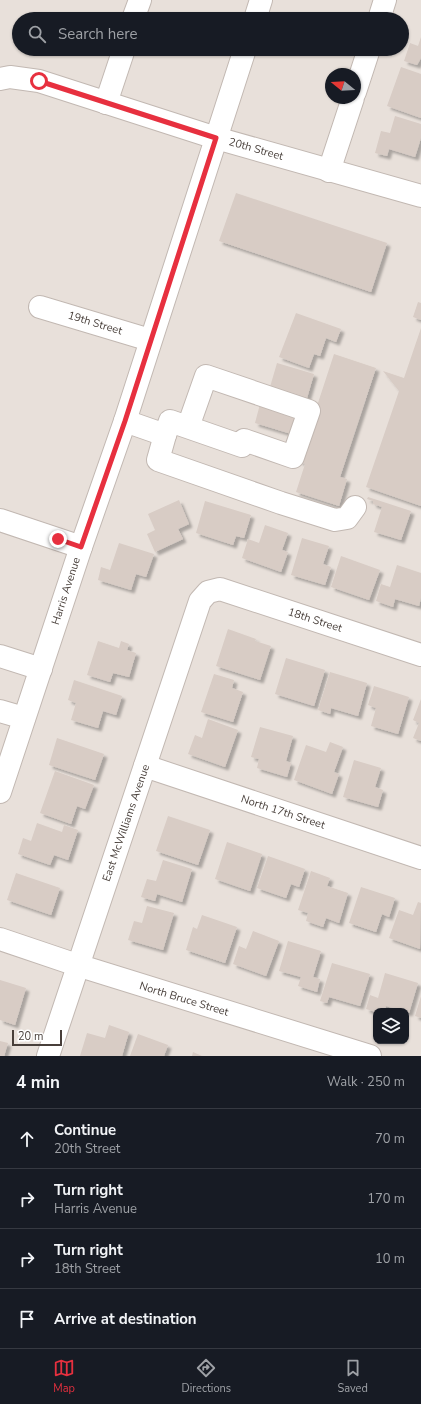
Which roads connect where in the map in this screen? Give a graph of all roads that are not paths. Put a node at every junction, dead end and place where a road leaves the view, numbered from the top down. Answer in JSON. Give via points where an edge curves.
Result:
{"nodes":[{"id":1,"x":140,"y":0,"type":"edge"},
{"id":2,"x":261,"y":0,"type":"edge"},
{"id":3,"x":385,"y":0,"type":"edge"},
{"id":4,"x":136,"y":12,"type":"edge"},
{"id":5,"x":257,"y":12,"type":"edge"},
{"id":6,"x":381,"y":12,"type":"edge"},
{"id":7,"x":122,"y":56,"type":"edge"},
{"id":8,"x":243,"y":56,"type":"edge"},
{"id":9,"x":367,"y":56,"type":"edge"},
{"id":10,"x":361,"y":74,"type":"edge"},
{"id":11,"x":0,"y":79,"type":"edge"},
{"id":12,"x":106,"y":103,"type":"junction"},
{"id":13,"x":351,"y":104,"type":"edge"},
{"id":14,"x":216,"y":138,"type":"junction"},
{"id":15,"x":329,"y":171,"type":"junction"},
{"id":16,"x":421,"y":196,"type":"edge"},
{"id":17,"x":40,"y":307,"type":"dead end"},
{"id":18,"x":150,"y":340,"type":"junction"},
{"id":19,"x":125,"y":421,"type":"junction"},
{"id":20,"x":188,"y":427,"type":"junction"},
{"id":21,"x":165,"y":435,"type":"junction"},
{"id":22,"x":355,"y":507,"type":"dead end"},
{"id":23,"x":0,"y":520,"type":"edge"},
{"id":24,"x":81,"y":547,"type":"junction"},
{"id":25,"x":208,"y":592,"type":"joint"},
{"id":26,"x":421,"y":655,"type":"edge"},
{"id":27,"x":0,"y":656,"type":"edge"},
{"id":28,"x":41,"y":669,"type":"junction"},
{"id":29,"x":0,"y":711,"type":"edge"},
{"id":30,"x":24,"y":718,"type":"junction"},
{"id":31,"x":145,"y":766,"type":"junction"},
{"id":32,"x":0,"y":792,"type":"edge"},
{"id":33,"x":421,"y":858,"type":"edge"},
{"id":34,"x":0,"y":939,"type":"edge"},
{"id":35,"x":77,"y":966,"type":"junction"},
{"id":36,"x":48,"y":1056,"type":"edge"},
{"id":37,"x":370,"y":1056,"type":"edge"}],
"edges":[{"from":1,"to":4,"type":"street"},
{"from":2,"to":5,"type":"street"},
{"from":3,"to":6,"type":"street"},
{"from":7,"to":12,"type":"street"},
{"from":8,"to":14,"type":"street","name":"Harris Avenue"},
{"from":9,"to":10,"type":"street"},
{"from":11,"to":12,"type":"street","name":"20th Street","via":[[10,77],[39,81]]},
{"from":12,"to":14,"type":"street","name":"20th Street"},
{"from":13,"to":15,"type":"street"},
{"from":14,"to":15,"type":"street","name":"20th Street"},
{"from":14,"to":18,"type":"street","name":"Harris Avenue"},
{"from":15,"to":16,"type":"street","name":"20th Street"},
{"from":17,"to":18,"type":"street","name":"19th Street"},
{"from":18,"to":19,"type":"street","name":"Harris Avenue"},
{"from":19,"to":21,"type":"street"},
{"from":19,"to":24,"type":"street","name":"Harris Avenue"},
{"from":20,"to":20,"type":"street","via":[[242,446],[244,440],[292,457],[308,412],[206,376]]},
{"from":20,"to":21,"type":"street","via":[[170,421]]},
{"from":21,"to":22,"type":"street","via":[[158,460],[335,520],[347,518]]},
{"from":23,"to":24,"type":"street"},
{"from":24,"to":28,"type":"street","name":"Harris Avenue"},
{"from":25,"to":26,"type":"street","name":"18th Street","via":[[220,589]]},
{"from":25,"to":31,"type":"street","name":"East McWilliams Avenue","via":[[200,601]]},
{"from":27,"to":28,"type":"street"},
{"from":28,"to":30,"type":"street","name":"Harris Avenue"},
{"from":29,"to":30,"type":"street"},
{"from":30,"to":32,"type":"street","name":"Harris Avenue"},
{"from":31,"to":33,"type":"street","name":"North 17th Street"},
{"from":31,"to":35,"type":"street","name":"East McWilliams Avenue"},
{"from":34,"to":35,"type":"street","name":"North Bruce Street"},
{"from":35,"to":36,"type":"street","name":"East McWilliams Avenue"},
{"from":35,"to":37,"type":"street","name":"North Bruce Street"}]}
